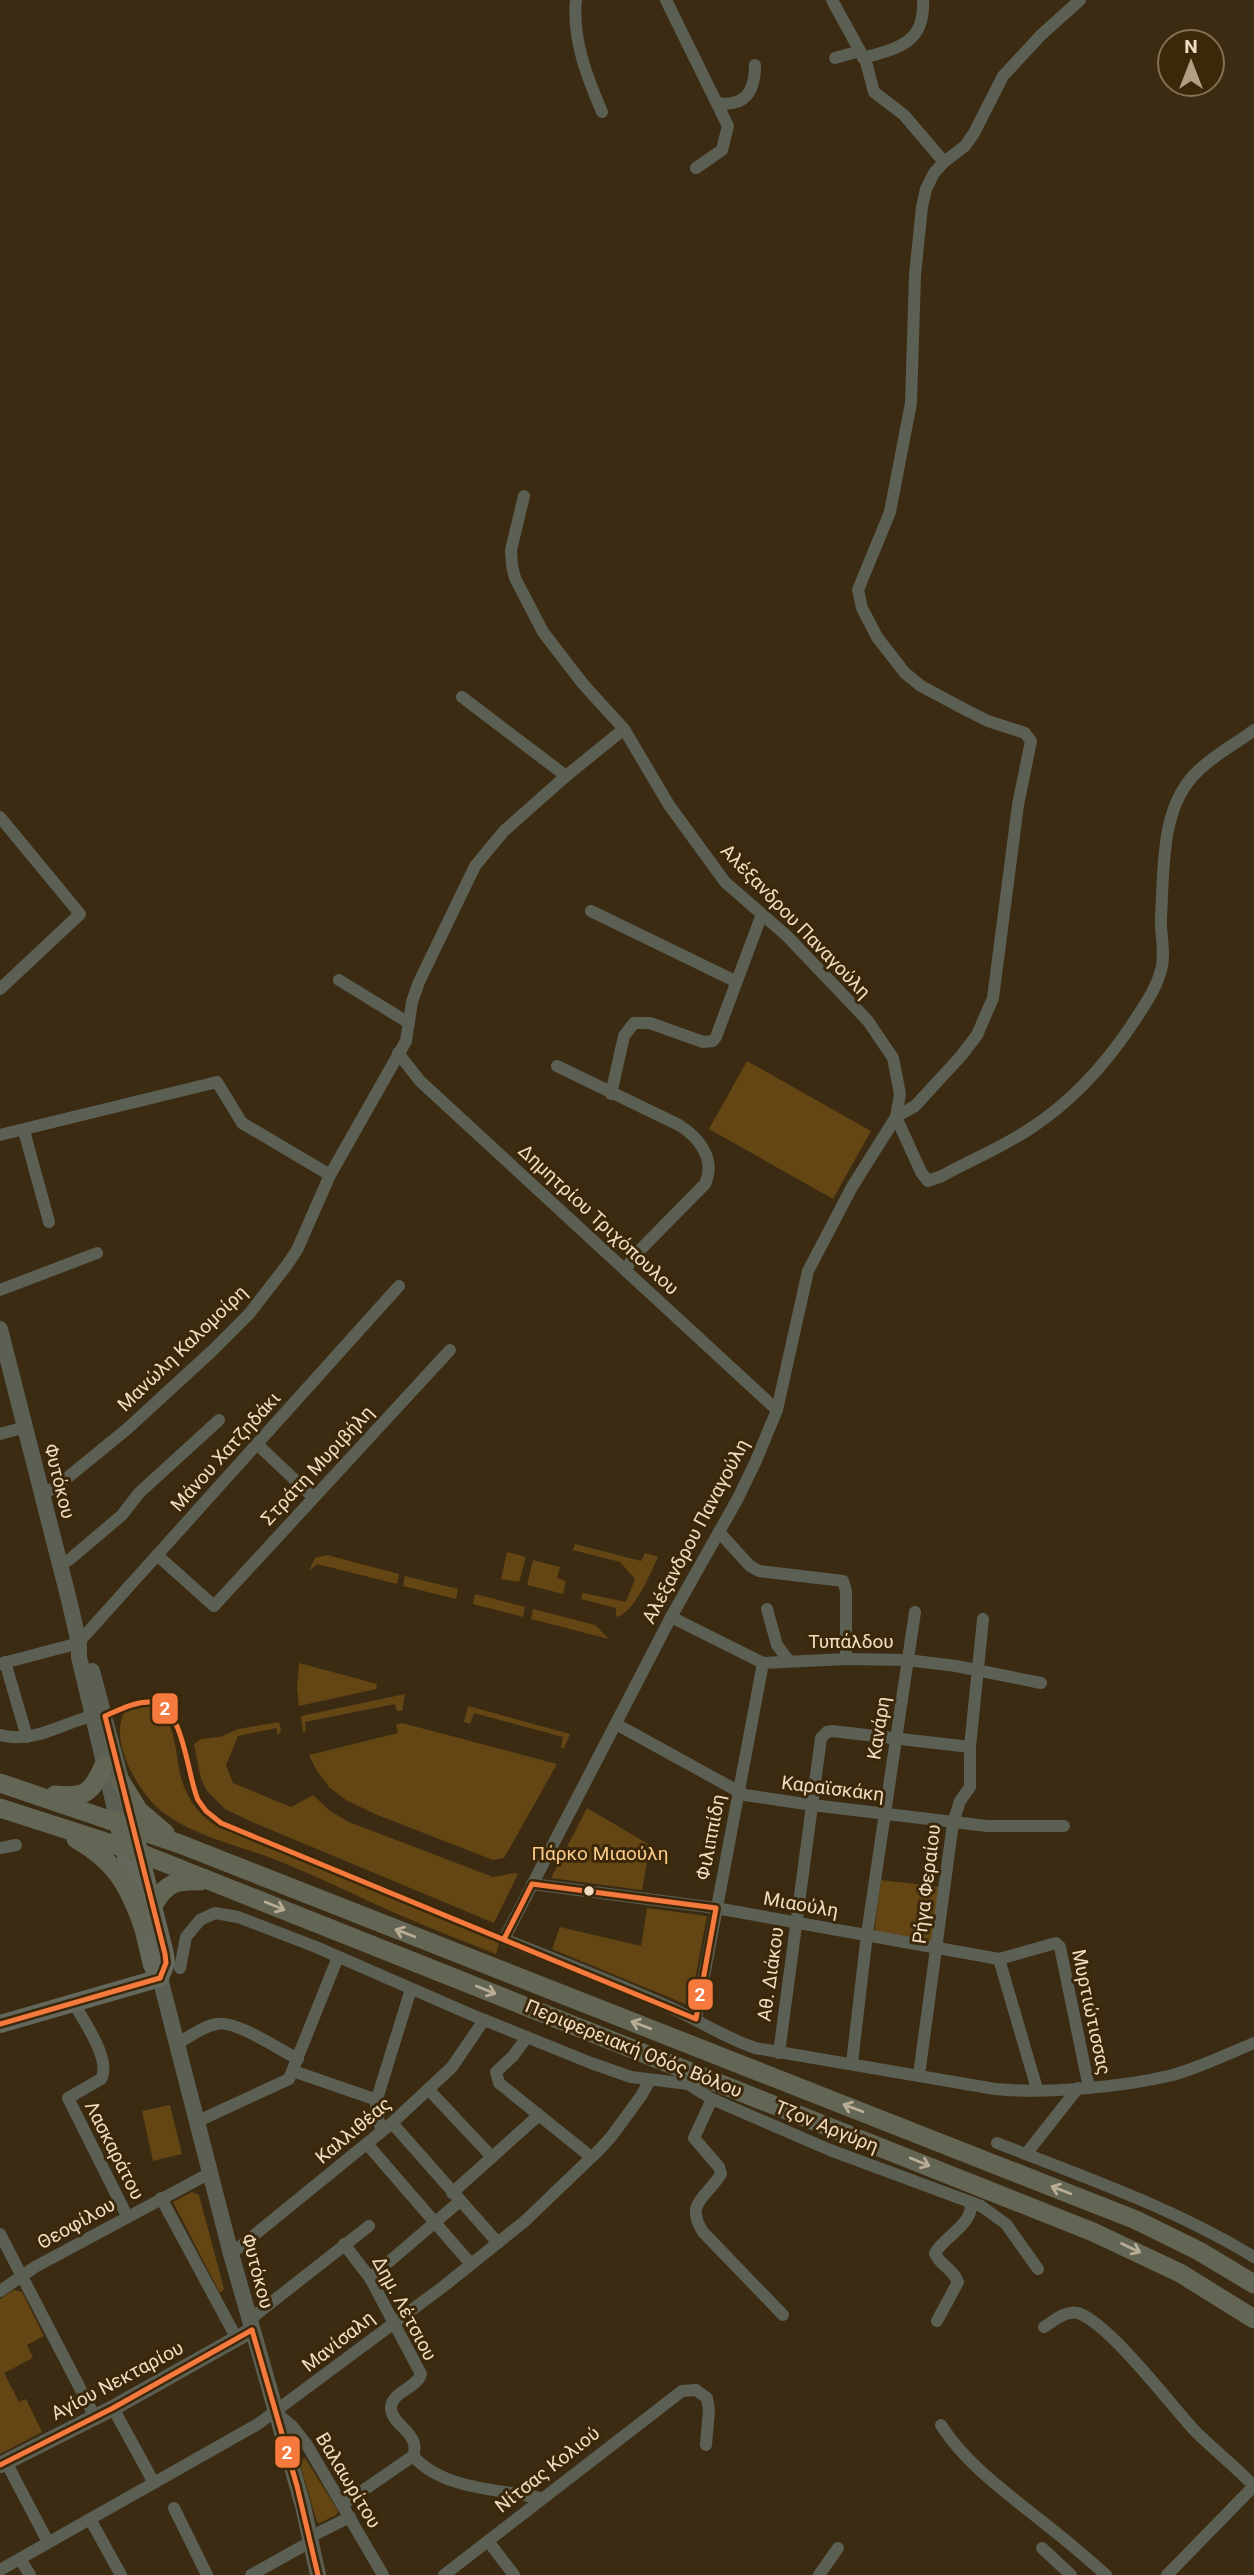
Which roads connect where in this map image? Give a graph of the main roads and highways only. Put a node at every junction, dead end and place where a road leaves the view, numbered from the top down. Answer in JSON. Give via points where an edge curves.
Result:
{"nodes":[{"id":1,"x":104,"y":1765,"type":"road end"},
{"id":2,"x":121,"y":1782,"type":"road end"},
{"id":3,"x":0,"y":1783,"type":"edge"},
{"id":4,"x":35,"y":1794,"type":"junction"},
{"id":5,"x":0,"y":1808,"type":"edge"},
{"id":6,"x":41,"y":1820,"type":"junction"},
{"id":7,"x":126,"y":1825,"type":"junction"},
{"id":8,"x":180,"y":1844,"type":"junction"},
{"id":9,"x":132,"y":1850,"type":"junction"},
{"id":10,"x":211,"y":1881,"type":"junction"},
{"id":11,"x":153,"y":1906,"type":"junction"},
{"id":12,"x":143,"y":1926,"type":"junction"},
{"id":13,"x":160,"y":1978,"type":"junction"},
{"id":14,"x":0,"y":2024,"type":"edge"},
{"id":15,"x":1254,"y":2284,"type":"edge"},
{"id":16,"x":1254,"y":2319,"type":"edge"}],
"edges":[{"from":1,"to":4,"type":"main road","via":[[97,1783],[85,1793],[70,1797]]},
{"from":2,"to":8,"type":"main road","via":[[139,1811]]},
{"from":3,"to":4,"type":"main road","name":"Περιφερειακή Οδός Βόλου"},
{"from":4,"to":7,"type":"main road","name":"Περιφερειακή Οδός Βόλου"},
{"from":5,"to":6,"type":"main road","name":"Περιφερειακή Οδός Βόλου"},
{"from":6,"to":9,"type":"main road","name":"Περιφερειακή Οδός Βόλου"},
{"from":6,"to":12,"type":"main road","via":[[110,1863],[126,1884]]},
{"from":7,"to":8,"type":"main road","name":"Περιφερειακή Οδός Βόλου"},
{"from":7,"to":9,"type":"main road","name":"Φυτόκου"},
{"from":15,"to":8,"type":"main road","name":"Περιφερειακή Οδός Βόλου","one_way":true,"via":[[1136,2220]]},
{"from":9,"to":10,"type":"main road","name":"Περιφερειακή Οδός Βόλου"},
{"from":9,"to":11,"type":"main road","name":"Φυτόκου"},
{"from":9,"to":12,"type":"main road","name":"Φυτόκου"},
{"from":10,"to":11,"type":"main road","via":[[172,1882]]},
{"from":10,"to":16,"type":"main road","name":"Περιφερειακή Οδός Βόλου","one_way":true,"via":[[1093,2232],[1180,2273]]},
{"from":11,"to":13,"type":"main road","name":"Φυτόκου","via":[[166,1962]]},
{"from":12,"to":13,"type":"main road","name":"Φυτόκου","via":[[152,1965]]},
{"from":13,"to":14,"type":"main road"}]}
